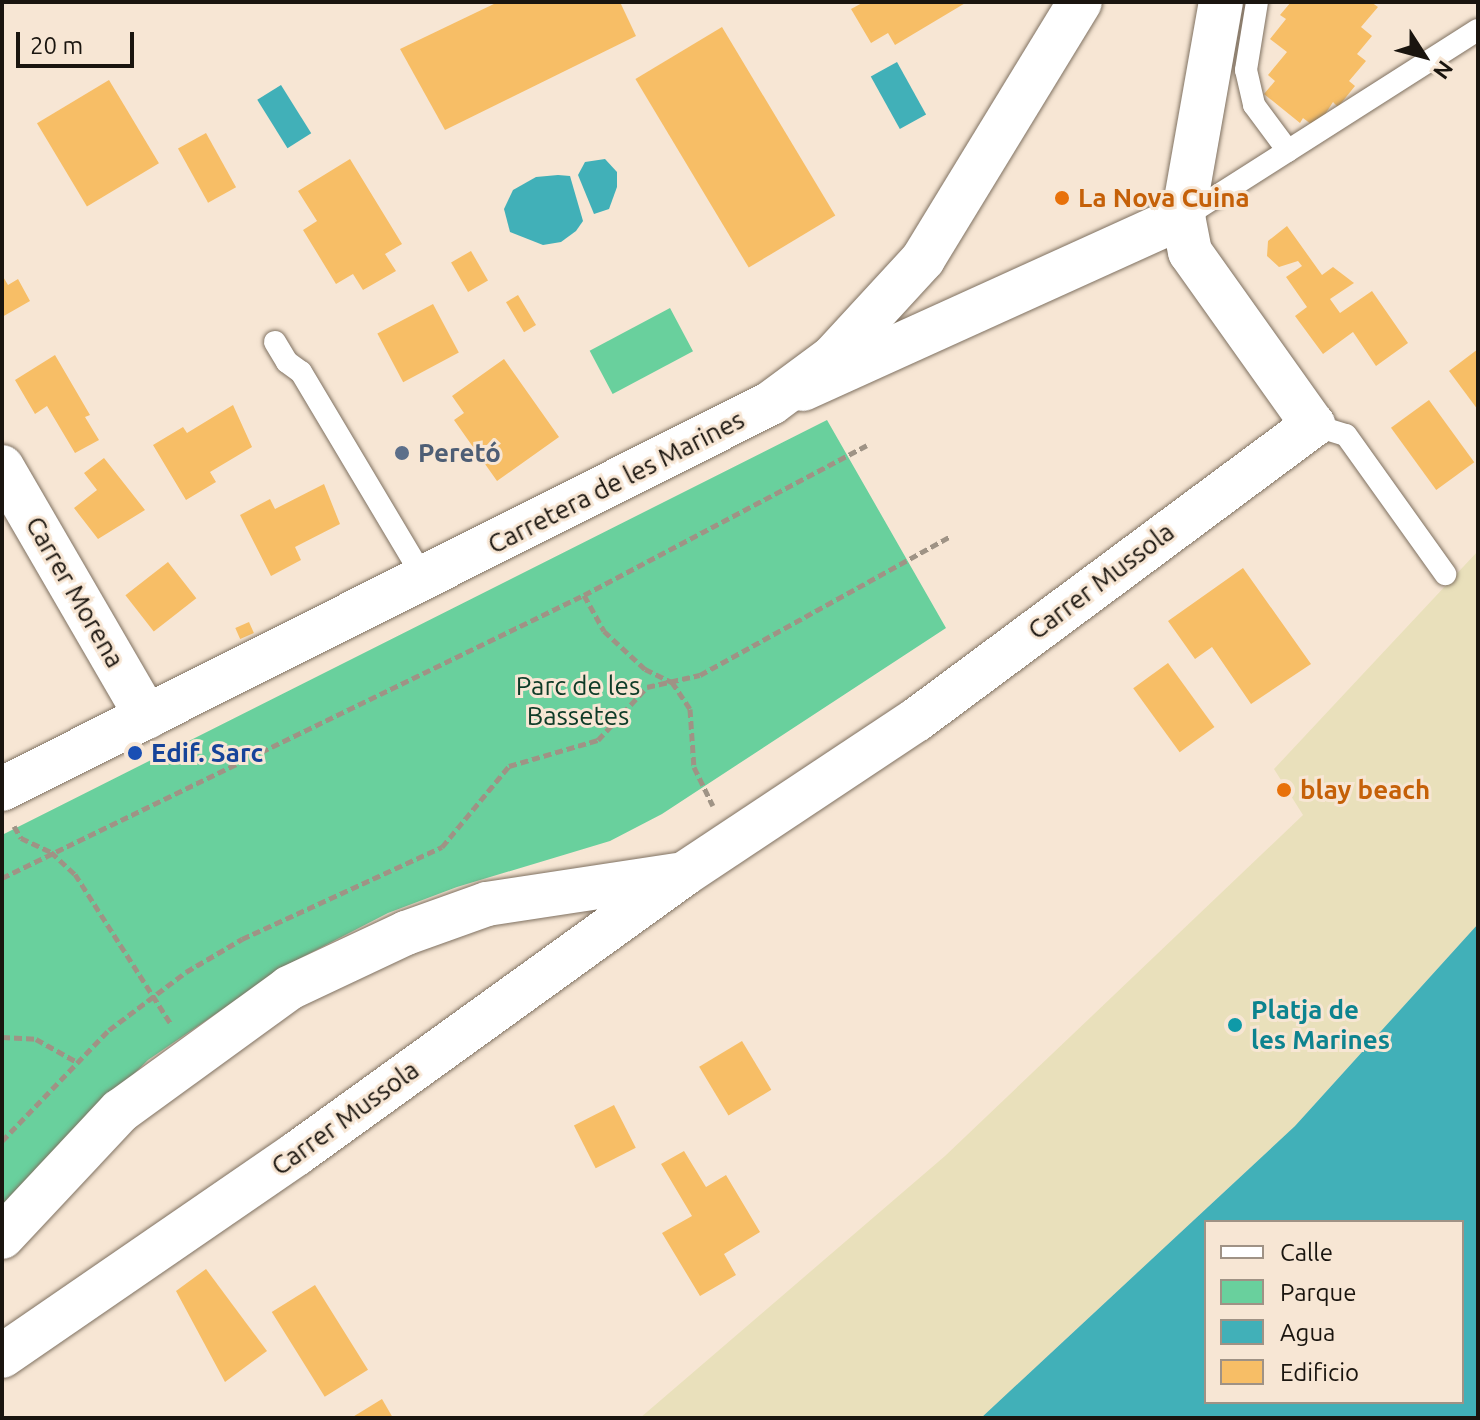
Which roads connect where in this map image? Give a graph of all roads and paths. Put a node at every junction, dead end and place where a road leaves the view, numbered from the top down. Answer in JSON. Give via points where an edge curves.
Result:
{"nodes":[{"id":1,"x":1080,"y":2,"type":"edge"},
{"id":2,"x":1221,"y":2,"type":"edge"},
{"id":3,"x":1257,"y":2,"type":"edge"},
{"id":4,"x":1478,"y":30,"type":"edge"},
{"id":5,"x":1288,"y":151,"type":"junction"},
{"id":6,"x":1183,"y":217,"type":"junction"},
{"id":7,"x":275,"y":342,"type":"dead end"},
{"id":8,"x":771,"y":403,"type":"junction"},
{"id":9,"x":1313,"y":425,"type":"junction"},
{"id":10,"x":867,"y":445,"type":"dead end"},
{"id":11,"x":2,"y":467,"type":"edge"},
{"id":12,"x":949,"y":537,"type":"dead end"},
{"id":13,"x":1445,"y":574,"type":"dead end"},
{"id":14,"x":425,"y":580,"type":"junction"},
{"id":15,"x":584,"y":595,"type":"junction"},
{"id":16,"x":672,"y":682,"type":"junction"},
{"id":17,"x":147,"y":717,"type":"junction"},
{"id":18,"x":5,"y":803,"type":"edge"},
{"id":19,"x":732,"y":843,"type":"junction"},
{"id":20,"x":51,"y":852,"type":"junction"},
{"id":21,"x":684,"y":874,"type":"junction"},
{"id":22,"x":2,"y":878,"type":"edge"},
{"id":23,"x":154,"y":997,"type":"junction"},
{"id":24,"x":2,"y":1037,"type":"edge"},
{"id":25,"x":192,"y":1055,"type":"junction"},
{"id":26,"x":77,"y":1062,"type":"junction"},
{"id":27,"x":2,"y":1141,"type":"edge"},
{"id":28,"x":2,"y":1237,"type":"edge"},
{"id":29,"x":2,"y":1356,"type":"edge"}],
"edges":[{"from":1,"to":8,"type":"street","name":"Carretera de les Marines","via":[[923,259],[833,357]]},
{"from":2,"to":6,"type":"street"},
{"from":3,"to":5,"type":"lane","via":[[1246,70],[1254,105]]},
{"from":4,"to":5,"type":"lane"},
{"from":5,"to":6,"type":"lane"},
{"from":6,"to":8,"type":"street"},
{"from":6,"to":9,"type":"street","via":[[1190,252]]},
{"from":7,"to":14,"type":"lane","via":[[301,372]]},
{"from":8,"to":14,"type":"street","name":"Carretera de les Marines"},
{"from":9,"to":13,"type":"lane","via":[[1346,435]]},
{"from":9,"to":19,"type":"street","name":"Carrer Mussola","via":[[916,720]]},
{"from":10,"to":15,"type":"path"},
{"from":11,"to":17,"type":"street","name":"Carrer Morena"},
{"from":12,"to":16,"type":"path","via":[[700,675]]},
{"from":14,"to":17,"type":"street","name":"Carretera de les Marines"},
{"from":15,"to":16,"type":"path","via":[[604,631],[620,647],[645,669]]},
{"from":15,"to":20,"type":"path"},
{"from":16,"to":19,"type":"path","via":[[690,709],[694,767]]},
{"from":16,"to":23,"type":"path","via":[[647,687],[598,740],[509,766],[442,847],[242,939]]},
{"from":17,"to":18,"type":"street","name":"Carretera de les Marines"},
{"from":18,"to":20,"type":"path","via":[[21,838]]},
{"from":19,"to":21,"type":"street","name":"Carrer Mussola"},
{"from":20,"to":22,"type":"path"},
{"from":20,"to":23,"type":"path","via":[[75,874]]},
{"from":21,"to":25,"type":"street","name":"Carrer Mussola","via":[[487,904],[419,928],[289,988]]},
{"from":21,"to":29,"type":"street","name":"Carrer Mussola","via":[[296,1154]]},
{"from":23,"to":25,"type":"path"},
{"from":23,"to":26,"type":"path"},
{"from":24,"to":26,"type":"path","via":[[36,1039]]},
{"from":25,"to":28,"type":"street","name":"Carrer Mussola","via":[[120,1111]]},
{"from":26,"to":27,"type":"path"}]}
